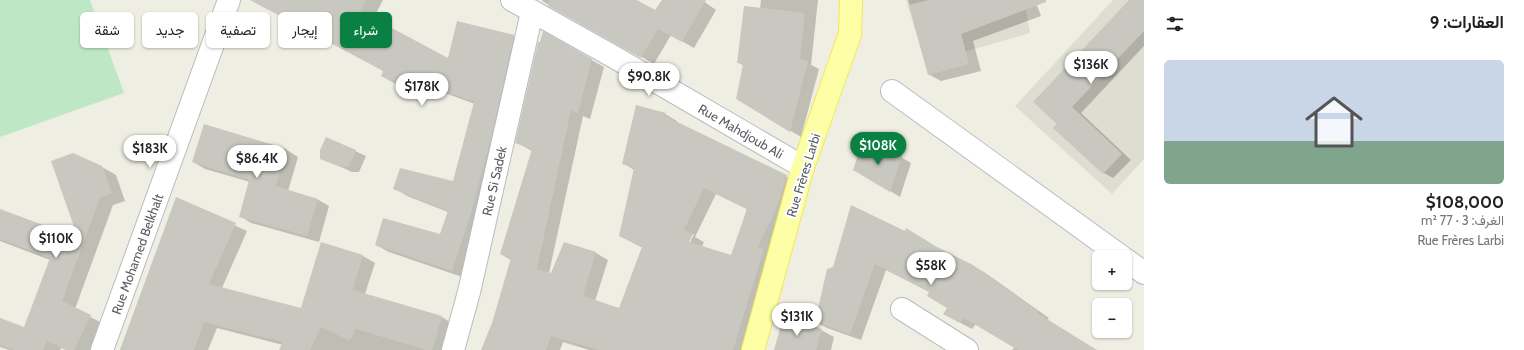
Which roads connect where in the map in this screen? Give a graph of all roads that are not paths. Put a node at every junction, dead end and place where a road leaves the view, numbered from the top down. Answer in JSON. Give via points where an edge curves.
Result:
{"nodes":[{"id":1,"x":212,"y":0,"type":"edge"},
{"id":2,"x":229,"y":0,"type":"edge"},
{"id":3,"x":512,"y":0,"type":"edge"},
{"id":4,"x":851,"y":0,"type":"edge"},
{"id":5,"x":217,"y":12,"type":"edge"},
{"id":6,"x":225,"y":12,"type":"edge"},
{"id":7,"x":532,"y":12,"type":"junction"},
{"id":8,"x":212,"y":48,"type":"edge"},
{"id":9,"x":892,"y":91,"type":"dead end"},
{"id":10,"x":803,"y":167,"type":"junction"},
{"id":11,"x":1112,"y":250,"type":"edge"},
{"id":12,"x":1132,"y":264,"type":"edge"},
{"id":13,"x":1144,"y":273,"type":"edge"},
{"id":14,"x":902,"y":309,"type":"dead end"},
{"id":15,"x":102,"y":350,"type":"edge"},
{"id":16,"x":453,"y":350,"type":"edge"},
{"id":17,"x":753,"y":350,"type":"edge"},
{"id":18,"x":967,"y":350,"type":"edge"}],
"edges":[{"from":1,"to":5,"type":"street"},
{"from":2,"to":6,"type":"street","name":"Rue Mohamed Belkhalt"},
{"from":3,"to":7,"type":"street","name":"Rue Mahdjoub Ali"},
{"from":4,"to":10,"type":"main road","name":"Rue Frères Larbi","via":[[850,34]]},
{"from":7,"to":10,"type":"street","name":"Rue Mahdjoub Ali"},
{"from":7,"to":16,"type":"street","name":"Rue Si Sadek","via":[[470,292]]},
{"from":8,"to":15,"type":"street","name":"Rue Mohamed Belkhalt"},
{"from":9,"to":11,"type":"street"},
{"from":10,"to":17,"type":"main road","name":"Rue Frères Larbi"},
{"from":12,"to":13,"type":"street"},
{"from":14,"to":18,"type":"street"}]}
